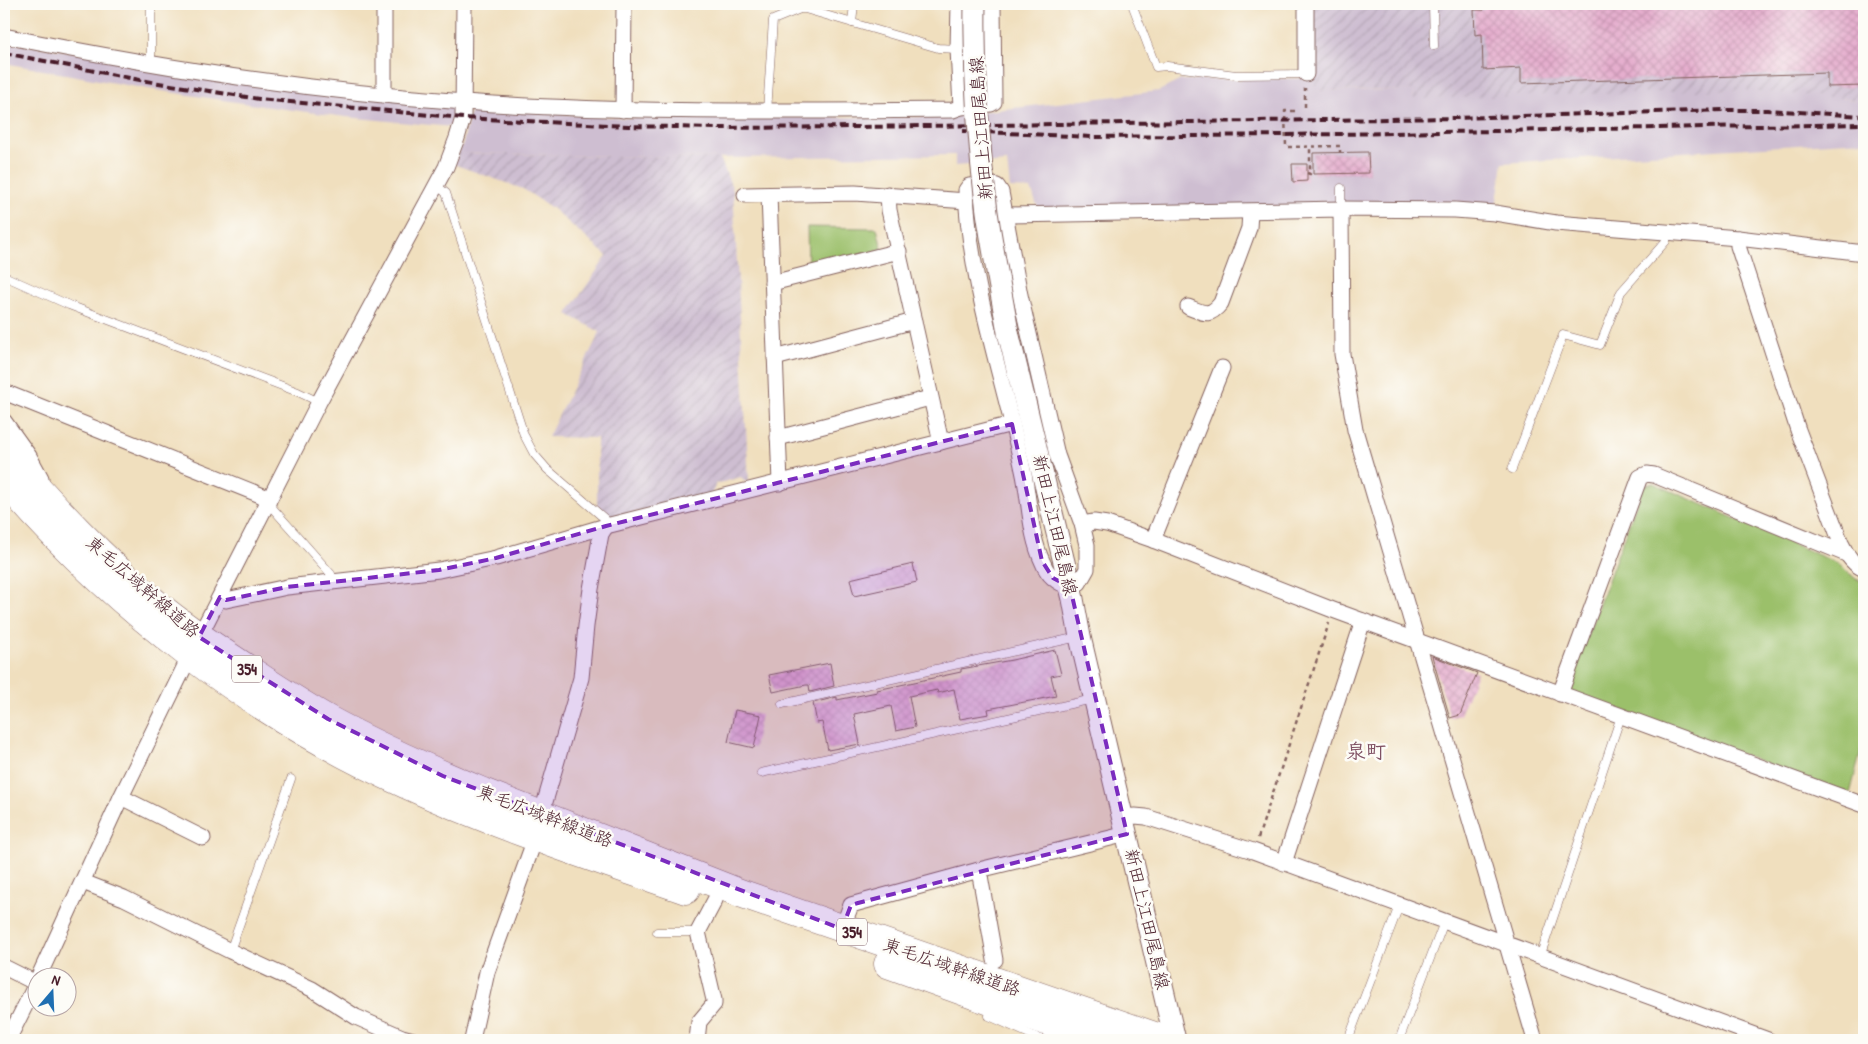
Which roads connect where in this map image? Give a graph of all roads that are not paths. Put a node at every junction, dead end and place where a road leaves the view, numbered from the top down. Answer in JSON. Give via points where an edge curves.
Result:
{"nodes":[{"id":1,"x":151,"y":4,"type":"edge"},
{"id":2,"x":384,"y":4,"type":"edge"},
{"id":3,"x":464,"y":4,"type":"edge"},
{"id":4,"x":624,"y":4,"type":"edge"},
{"id":5,"x":854,"y":4,"type":"edge"},
{"id":6,"x":959,"y":4,"type":"edge"},
{"id":7,"x":975,"y":4,"type":"edge"},
{"id":8,"x":993,"y":4,"type":"edge"},
{"id":9,"x":1132,"y":4,"type":"edge"},
{"id":10,"x":1306,"y":4,"type":"edge"},
{"id":11,"x":1433,"y":4,"type":"edge"},
{"id":12,"x":852,"y":23,"type":"junction"},
{"id":13,"x":4,"y":36,"type":"edge"},
{"id":14,"x":1434,"y":46,"type":"dead end"},
{"id":15,"x":958,"y":50,"type":"junction"},
{"id":16,"x":151,"y":64,"type":"junction"},
{"id":17,"x":1306,"y":74,"type":"joint"},
{"id":18,"x":384,"y":95,"type":"junction"},
{"id":19,"x":464,"y":102,"type":"junction"},
{"id":20,"x":961,"y":107,"type":"junction"},
{"id":21,"x":622,"y":110,"type":"junction"},
{"id":22,"x":767,"y":112,"type":"junction"},
{"id":23,"x":436,"y":185,"type":"junction"},
{"id":24,"x":1340,"y":188,"type":"dead end"},
{"id":25,"x":769,"y":194,"type":"junction"},
{"id":26,"x":888,"y":194,"type":"junction"},
{"id":27,"x":745,"y":195,"type":"dead end"},
{"id":28,"x":966,"y":201,"type":"junction"},
{"id":29,"x":1341,"y":209,"type":"junction"},
{"id":30,"x":1250,"y":212,"type":"junction"},
{"id":31,"x":1006,"y":215,"type":"junction"},
{"id":32,"x":1667,"y":232,"type":"junction"},
{"id":33,"x":1738,"y":238,"type":"junction"},
{"id":34,"x":899,"y":251,"type":"junction"},
{"id":35,"x":1864,"y":253,"type":"edge"},
{"id":36,"x":4,"y":276,"type":"edge"},
{"id":37,"x":772,"y":284,"type":"junction"},
{"id":38,"x":1188,"y":307,"type":"dead end"},
{"id":39,"x":914,"y":321,"type":"junction"},
{"id":40,"x":775,"y":358,"type":"junction"},
{"id":41,"x":1222,"y":368,"type":"dead end"},
{"id":42,"x":4,"y":392,"type":"edge"},
{"id":43,"x":930,"y":398,"type":"junction"},
{"id":44,"x":319,"y":402,"type":"junction"},
{"id":45,"x":4,"y":421,"type":"edge"},
{"id":46,"x":1012,"y":424,"type":"junction"},
{"id":47,"x":778,"y":438,"type":"junction"},
{"id":48,"x":941,"y":442,"type":"junction"},
{"id":49,"x":4,"y":450,"type":"edge"},
{"id":50,"x":1512,"y":469,"type":"dead end"},
{"id":51,"x":4,"y":480,"type":"edge"},
{"id":52,"x":780,"y":483,"type":"junction"},
{"id":53,"x":25,"y":499,"type":"edge"},
{"id":54,"x":268,"y":503,"type":"junction"},
{"id":55,"x":1082,"y":524,"type":"junction"},
{"id":56,"x":606,"y":526,"type":"junction"},
{"id":57,"x":1153,"y":540,"type":"junction"},
{"id":58,"x":1846,"y":554,"type":"junction"},
{"id":59,"x":1864,"y":569,"type":"edge"},
{"id":60,"x":334,"y":582,"type":"junction"},
{"id":61,"x":1070,"y":587,"type":"junction"},
{"id":62,"x":220,"y":598,"type":"junction"},
{"id":63,"x":1364,"y":621,"type":"junction"},
{"id":64,"x":1080,"y":637,"type":"junction"},
{"id":65,"x":1416,"y":640,"type":"junction"},
{"id":66,"x":195,"y":646,"type":"junction"},
{"id":67,"x":1560,"y":694,"type":"junction"},
{"id":68,"x":1095,"y":699,"type":"junction"},
{"id":69,"x":782,"y":704,"type":"dead end"},
{"id":70,"x":1621,"y":716,"type":"junction"},
{"id":71,"x":761,"y":773,"type":"dead end"},
{"id":72,"x":291,"y":779,"type":"dead end"},
{"id":73,"x":121,"y":797,"type":"junction"},
{"id":74,"x":1864,"y":805,"type":"edge"},
{"id":75,"x":1125,"y":825,"type":"junction"},
{"id":76,"x":538,"y":826,"type":"junction"},
{"id":77,"x":203,"y":838,"type":"dead end"},
{"id":78,"x":1284,"y":863,"type":"junction"},
{"id":79,"x":979,"y":870,"type":"junction"},
{"id":80,"x":83,"y":882,"type":"junction"},
{"id":81,"x":715,"y":900,"type":"junction"},
{"id":82,"x":1399,"y":906,"type":"junction"},
{"id":83,"x":1444,"y":922,"type":"junction"},
{"id":84,"x":842,"y":929,"type":"junction"},
{"id":85,"x":657,"y":932,"type":"dead end"},
{"id":86,"x":698,"y":932,"type":"junction"},
{"id":87,"x":1507,"y":944,"type":"junction"},
{"id":88,"x":230,"y":951,"type":"junction"},
{"id":89,"x":1540,"y":957,"type":"junction"},
{"id":90,"x":995,"y":960,"type":"dead end"},
{"id":91,"x":44,"y":966,"type":"edge"},
{"id":92,"x":4,"y":967,"type":"edge"},
{"id":93,"x":28,"y":976,"type":"edge"},
{"id":94,"x":28,"y":1000,"type":"edge"},
{"id":95,"x":992,"y":1002,"type":"junction"},
{"id":96,"x":1068,"y":1035,"type":"edge"},
{"id":97,"x":8,"y":1040,"type":"edge"},
{"id":98,"x":413,"y":1040,"type":"edge"},
{"id":99,"x":472,"y":1040,"type":"edge"},
{"id":100,"x":697,"y":1040,"type":"edge"},
{"id":101,"x":1043,"y":1040,"type":"edge"},
{"id":102,"x":1098,"y":1040,"type":"edge"},
{"id":103,"x":1166,"y":1040,"type":"edge"},
{"id":104,"x":1175,"y":1040,"type":"edge"},
{"id":105,"x":1348,"y":1040,"type":"edge"},
{"id":106,"x":1400,"y":1040,"type":"edge"},
{"id":107,"x":1535,"y":1040,"type":"edge"},
{"id":108,"x":1768,"y":1040,"type":"edge"}],
"edges":[{"from":1,"to":16,"type":"lane"},
{"from":2,"to":18,"type":"street"},
{"from":3,"to":19,"type":"street"},
{"from":4,"to":21,"type":"street"},
{"from":5,"to":12,"type":"lane"},
{"from":6,"to":15,"type":"street"},
{"from":7,"to":61,"type":"main road","name":"新田上江田尾島線","bridge":true,"via":[[976,102],[992,243],[1008,332]]},
{"from":8,"to":20,"type":"street","via":[[994,102]]},
{"from":9,"to":17,"type":"lane","via":[[1156,67],[1236,75]]},
{"from":10,"to":17,"type":"street"},
{"from":11,"to":14,"type":"lane"},
{"from":12,"to":15,"type":"lane","via":[[938,48]]},
{"from":12,"to":22,"type":"lane","via":[[805,9],[773,20]]},
{"from":13,"to":16,"type":"street"},
{"from":15,"to":20,"type":"street"},
{"from":16,"to":18,"type":"street"},
{"from":18,"to":19,"type":"street"},
{"from":19,"to":21,"type":"street"},
{"from":19,"to":23,"type":"street","via":[[457,138]]},
{"from":20,"to":22,"type":"street","via":[[953,110]]},
{"from":21,"to":22,"type":"street"},
{"from":23,"to":44,"type":"street"},
{"from":23,"to":56,"type":"lane","via":[[446,193],[524,435],[534,454],[605,519]]},
{"from":24,"to":29,"type":"lane"},
{"from":25,"to":26,"type":"street"},
{"from":25,"to":27,"type":"street"},
{"from":25,"to":37,"type":"street"},
{"from":26,"to":28,"type":"street"},
{"from":26,"to":34,"type":"street"},
{"from":28,"to":31,"type":"street","via":[[969,186],[998,186]]},
{"from":28,"to":46,"type":"street","via":[[976,270]]},
{"from":29,"to":30,"type":"street"},
{"from":29,"to":32,"type":"street","via":[[1495,212],[1556,223]]},
{"from":29,"to":65,"type":"street","via":[[1342,354],[1355,430]]},
{"from":30,"to":31,"type":"street"},
{"from":30,"to":38,"type":"street","via":[[1250,228],[1221,304],[1214,312],[1206,314]]},
{"from":31,"to":55,"type":"street","via":[[1020,295],[1057,455]]},
{"from":32,"to":33,"type":"street"},
{"from":32,"to":50,"type":"lane","via":[[1666,241],[1621,292],[1600,345],[1563,335]]},
{"from":33,"to":35,"type":"street"},
{"from":33,"to":58,"type":"street","via":[[1795,421]]},
{"from":34,"to":37,"type":"street"},
{"from":34,"to":39,"type":"street"},
{"from":36,"to":44,"type":"lane","via":[[69,305]]},
{"from":37,"to":40,"type":"street"},
{"from":39,"to":40,"type":"street"},
{"from":39,"to":43,"type":"street"},
{"from":40,"to":47,"type":"street"},
{"from":41,"to":57,"type":"street"},
{"from":42,"to":54,"type":"street","via":[[263,496]]},
{"from":43,"to":47,"type":"street"},
{"from":43,"to":48,"type":"street"},
{"from":44,"to":54,"type":"street"},
{"from":45,"to":53,"type":"street","via":[[44,483]]},
{"from":46,"to":48,"type":"street"},
{"from":46,"to":61,"type":"street","via":[[1038,550],[1046,570],[1058,583]]},
{"from":47,"to":52,"type":"street"},
{"from":48,"to":52,"type":"street"},
{"from":49,"to":53,"type":"highway","name":"東毛広域幹線道路","number":"354"},
{"from":51,"to":53,"type":"highway","name":"東毛広域幹線道路","number":"354"},
{"from":52,"to":56,"type":"street"},
{"from":53,"to":66,"type":"highway","name":"東毛広域幹線道路","number":"354","via":[[114,566],[160,607]]},
{"from":54,"to":60,"type":"lane","via":[[331,574]]},
{"from":54,"to":62,"type":"street"},
{"from":55,"to":57,"type":"street","via":[[1107,524]]},
{"from":55,"to":61,"type":"street","via":[[1087,545],[1087,568],[1079,583]]},
{"from":56,"to":60,"type":"street","via":[[496,558],[448,568]]},
{"from":56,"to":76,"type":"street","via":[[591,589],[581,678]]},
{"from":57,"to":63,"type":"street"},
{"from":58,"to":59,"type":"street"},
{"from":58,"to":67,"type":"street","via":[[1654,475],[1640,477]]},
{"from":60,"to":62,"type":"street","via":[[287,587],[226,600]]},
{"from":61,"to":64,"type":"main road","name":"新田上江田尾島線"},
{"from":62,"to":66,"type":"street"},
{"from":63,"to":65,"type":"street"},
{"from":63,"to":78,"type":"street"},
{"from":64,"to":68,"type":"main road","name":"新田上江田尾島線"},
{"from":64,"to":69,"type":"lane"},
{"from":65,"to":67,"type":"street"},
{"from":65,"to":87,"type":"street"},
{"from":66,"to":73,"type":"street"},
{"from":66,"to":76,"type":"highway","name":"東毛広域幹線道路","number":"354","via":[[266,708],[338,751],[413,788]]},
{"from":67,"to":70,"type":"street"},
{"from":68,"to":71,"type":"lane"},
{"from":68,"to":75,"type":"main road","name":"新田上江田尾島線"},
{"from":70,"to":74,"type":"street"},
{"from":70,"to":89,"type":"lane"},
{"from":72,"to":88,"type":"lane"},
{"from":73,"to":77,"type":"street"},
{"from":73,"to":80,"type":"street"},
{"from":75,"to":78,"type":"street","via":[[1135,816],[1146,817]]},
{"from":75,"to":79,"type":"street"},
{"from":75,"to":104,"type":"main road","name":"新田上江田尾島線"},
{"from":76,"to":81,"type":"highway","name":"東毛広域幹線道路","number":"354","via":[[628,870]]},
{"from":76,"to":84,"type":"highway","name":"東毛広域幹線道路","number":"354"},
{"from":76,"to":99,"type":"street","via":[[487,972]]},
{"from":78,"to":82,"type":"street"},
{"from":79,"to":84,"type":"street","via":[[851,906]]},
{"from":79,"to":90,"type":"street"},
{"from":80,"to":88,"type":"street","via":[[124,898]]},
{"from":80,"to":91,"type":"street"},
{"from":81,"to":86,"type":"street"},
{"from":81,"to":95,"type":"highway","name":"東毛広域幹線道路","number":"354"},
{"from":82,"to":83,"type":"street"},
{"from":82,"to":105,"type":"lane"},
{"from":83,"to":87,"type":"street"},
{"from":83,"to":106,"type":"lane"},
{"from":84,"to":103,"type":"highway","name":"東毛広域幹線道路","number":"354"},
{"from":85,"to":86,"type":"lane"},
{"from":86,"to":100,"type":"street","via":[[714,1004],[699,1022]]},
{"from":87,"to":89,"type":"street"},
{"from":87,"to":107,"type":"street"},
{"from":88,"to":98,"type":"street","via":[[312,989],[356,1017]]},
{"from":89,"to":108,"type":"street"},
{"from":92,"to":93,"type":"street"},
{"from":94,"to":97,"type":"street"},
{"from":95,"to":96,"type":"highway","name":"東毛広域幹線道路","number":"354"},
{"from":95,"to":101,"type":"lane","via":[[989,1016]]},
{"from":96,"to":102,"type":"highway","name":"東毛広域幹線道路","number":"354"}]}
